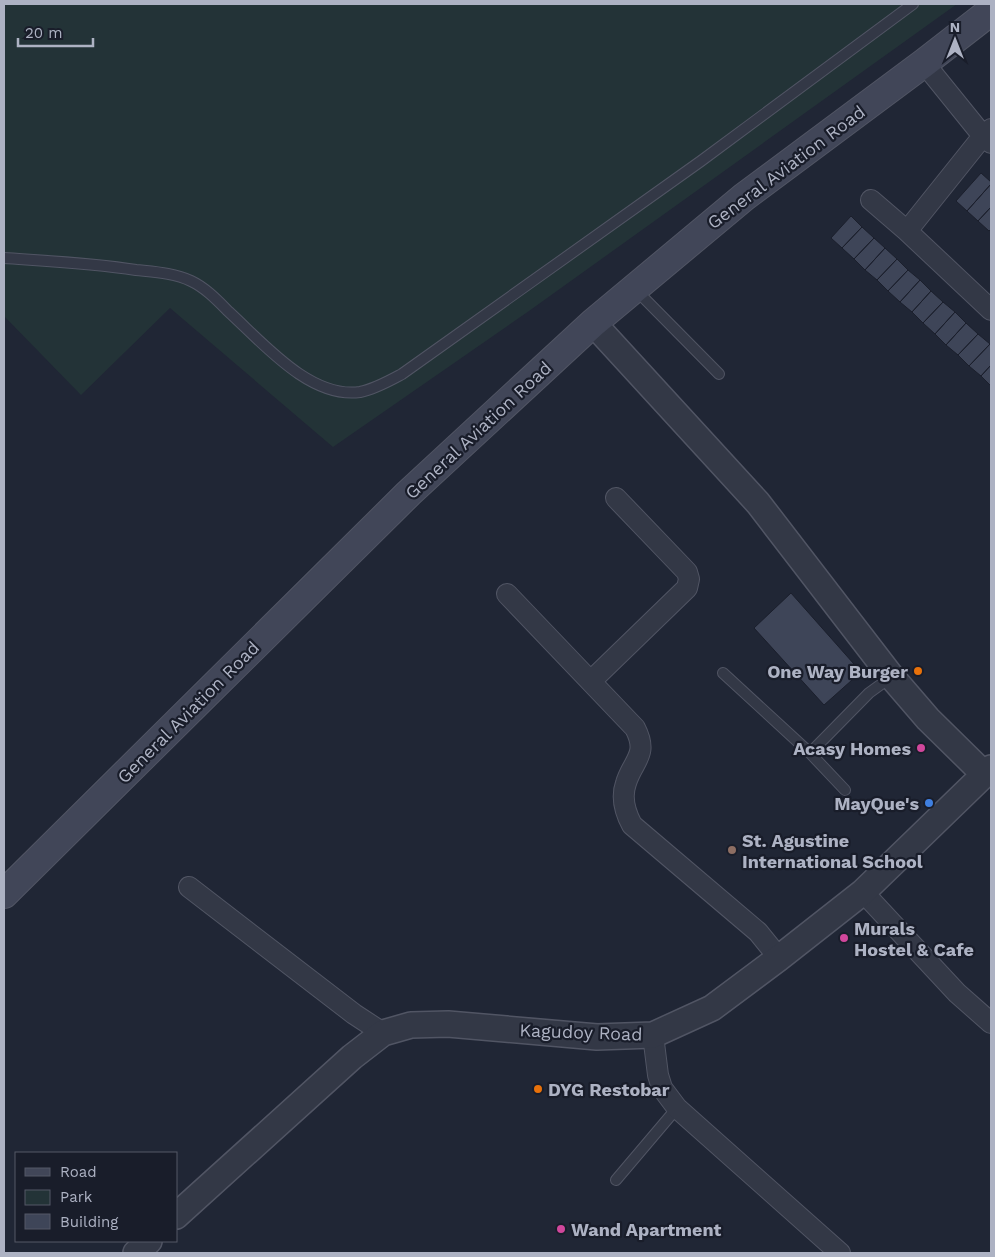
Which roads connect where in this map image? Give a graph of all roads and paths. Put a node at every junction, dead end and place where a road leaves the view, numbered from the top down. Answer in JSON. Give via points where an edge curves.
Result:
{"nodes":[{"id":1,"x":913,"y":4,"type":"edge"},
{"id":2,"x":991,"y":11,"type":"edge"},
{"id":3,"x":924,"y":63,"type":"junction"},
{"id":4,"x":988,"y":136,"type":"edge"},
{"id":5,"x":871,"y":200,"type":"dead end"},
{"id":6,"x":907,"y":231,"type":"junction"},
{"id":7,"x":4,"y":258,"type":"edge"},
{"id":8,"x":634,"y":289,"type":"junction"},
{"id":9,"x":991,"y":310,"type":"edge"},
{"id":10,"x":593,"y":323,"type":"junction"},
{"id":11,"x":718,"y":374,"type":"dead end"},
{"id":12,"x":616,"y":498,"type":"dead end"},
{"id":13,"x":507,"y":594,"type":"dead end"},
{"id":14,"x":723,"y":673,"type":"dead end"},
{"id":15,"x":892,"y":676,"type":"junction"},
{"id":16,"x":591,"y":681,"type":"junction"},
{"id":17,"x":810,"y":753,"type":"junction"},
{"id":18,"x":988,"y":771,"type":"edge"},
{"id":19,"x":845,"y":790,"type":"dead end"},
{"id":20,"x":189,"y":887,"type":"dead end"},
{"id":21,"x":863,"y":892,"type":"junction"},
{"id":22,"x":4,"y":894,"type":"edge"},
{"id":23,"x":780,"y":958,"type":"junction"},
{"id":24,"x":991,"y":1023,"type":"edge"},
{"id":25,"x":383,"y":1033,"type":"junction"},
{"id":26,"x":653,"y":1035,"type":"junction"},
{"id":27,"x":677,"y":1108,"type":"junction"},
{"id":28,"x":616,"y":1180,"type":"dead end"},
{"id":29,"x":178,"y":1214,"type":"edge"},
{"id":30,"x":148,"y":1242,"type":"edge"},
{"id":31,"x":136,"y":1253,"type":"edge"},
{"id":32,"x":840,"y":1253,"type":"edge"}],
"edges":[{"from":1,"to":7,"type":"lane","via":[[402,374],[361,392],[340,392],[316,384],[282,361],[210,294],[191,281],[170,274],[92,263]]},
{"from":2,"to":3,"type":"main road","name":"General Aviation Road"},
{"from":3,"to":4,"type":"street"},
{"from":3,"to":8,"type":"main road","name":"General Aviation Road","via":[[744,197]]},
{"from":4,"to":6,"type":"street"},
{"from":5,"to":6,"type":"street"},
{"from":6,"to":9,"type":"street"},
{"from":8,"to":10,"type":"main road","name":"General Aviation Road"},
{"from":8,"to":11,"type":"lane"},
{"from":10,"to":15,"type":"street","via":[[758,502]]},
{"from":10,"to":22,"type":"main road","name":"General Aviation Road","via":[[409,493]]},
{"from":12,"to":16,"type":"street","via":[[687,572],[689,580],[687,588]]},
{"from":13,"to":16,"type":"street"},
{"from":14,"to":17,"type":"lane"},
{"from":15,"to":17,"type":"lane","via":[[869,693]]},
{"from":15,"to":18,"type":"street","via":[[928,719]]},
{"from":16,"to":23,"type":"street","via":[[638,733],[640,756],[626,782],[624,793],[627,816],[632,825],[758,932]]},
{"from":17,"to":19,"type":"lane"},
{"from":18,"to":21,"type":"street","name":"Kagudoy Road"},
{"from":20,"to":25,"type":"street"},
{"from":21,"to":23,"type":"street","name":"Kagudoy Road"},
{"from":21,"to":24,"type":"street","via":[[957,993]]},
{"from":23,"to":26,"type":"street","name":"Kagudoy Road","via":[[712,1008]]},
{"from":25,"to":26,"type":"street","name":"Kagudoy Road","via":[[411,1025],[448,1024],[597,1036]]},
{"from":25,"to":29,"type":"street","name":"Kagudoy Road","via":[[352,1056]]},
{"from":26,"to":27,"type":"street","via":[[662,1088]]},
{"from":27,"to":28,"type":"lane"},
{"from":27,"to":32,"type":"street"},
{"from":30,"to":31,"type":"street"}]}
